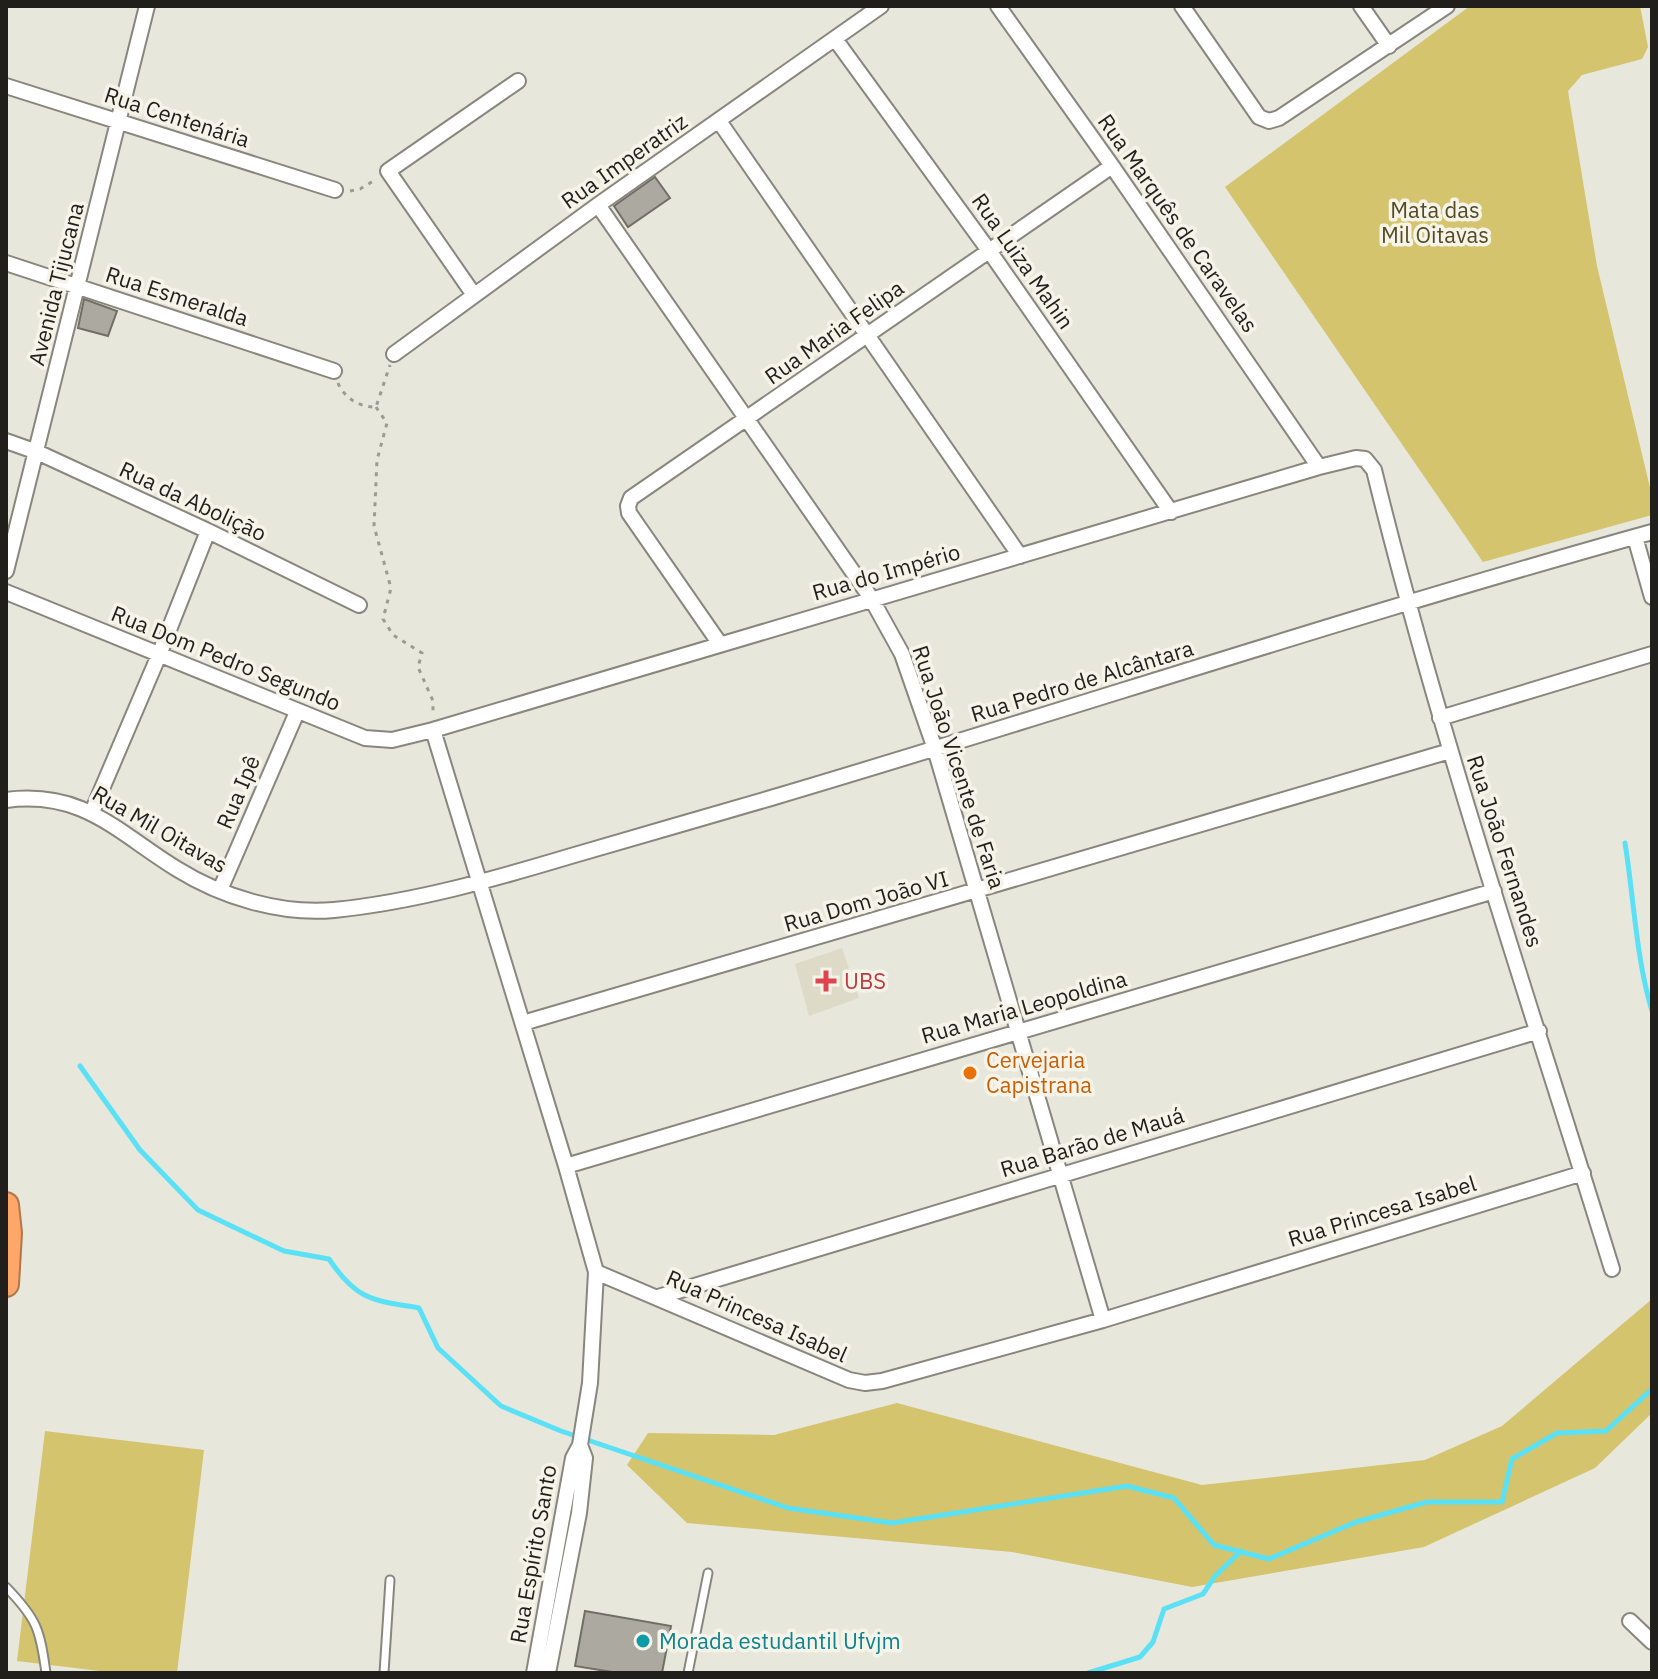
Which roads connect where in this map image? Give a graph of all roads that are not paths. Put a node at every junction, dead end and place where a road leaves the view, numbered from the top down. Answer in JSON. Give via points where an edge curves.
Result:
{"nodes":[{"id":1,"x":147,"y":6,"type":"edge"},
{"id":2,"x":881,"y":6,"type":"edge"},
{"id":3,"x":998,"y":6,"type":"edge"},
{"id":4,"x":1182,"y":6,"type":"edge"},
{"id":5,"x":1361,"y":6,"type":"edge"},
{"id":6,"x":1447,"y":6,"type":"edge"},
{"id":7,"x":835,"y":39,"type":"junction"},
{"id":8,"x":1389,"y":46,"type":"junction"},
{"id":9,"x":518,"y":81,"type":"dead end"},
{"id":10,"x":6,"y":86,"type":"edge"},
{"id":11,"x":719,"y":121,"type":"junction"},
{"id":12,"x":118,"y":122,"type":"junction"},
{"id":13,"x":1112,"y":166,"type":"junction"},
{"id":14,"x":335,"y":190,"type":"road end"},
{"id":15,"x":598,"y":205,"type":"junction"},
{"id":16,"x":990,"y":252,"type":"junction"},
{"id":17,"x":6,"y":263,"type":"edge"},
{"id":18,"x":78,"y":287,"type":"junction"},
{"id":19,"x":474,"y":295,"type":"junction"},
{"id":20,"x":868,"y":335,"type":"junction"},
{"id":21,"x":394,"y":354,"type":"road end"},
{"id":22,"x":334,"y":371,"type":"road end"},
{"id":23,"x":747,"y":419,"type":"junction"},
{"id":24,"x":6,"y":441,"type":"edge"},
{"id":25,"x":37,"y":452,"type":"junction"},
{"id":26,"x":1353,"y":459,"type":"joint"},
{"id":27,"x":1319,"y":467,"type":"junction"},
{"id":28,"x":1171,"y":512,"type":"junction"},
{"id":29,"x":208,"y":531,"type":"junction"},
{"id":30,"x":1652,"y":532,"type":"edge"},
{"id":31,"x":1635,"y":537,"type":"junction"},
{"id":32,"x":1020,"y":556,"type":"junction"},
{"id":33,"x":6,"y":571,"type":"edge"},
{"id":34,"x":6,"y":592,"type":"edge"},
{"id":35,"x":1652,"y":597,"type":"edge"},
{"id":36,"x":871,"y":598,"type":"junction"},
{"id":37,"x":1407,"y":604,"type":"junction"},
{"id":38,"x":359,"y":605,"type":"dead end"},
{"id":39,"x":720,"y":644,"type":"junction"},
{"id":40,"x":1652,"y":654,"type":"edge"},
{"id":41,"x":159,"y":655,"type":"junction"},
{"id":42,"x":297,"y":712,"type":"junction"},
{"id":43,"x":1440,"y":718,"type":"junction"},
{"id":44,"x":433,"y":730,"type":"junction"},
{"id":45,"x":935,"y":749,"type":"junction"},
{"id":46,"x":1450,"y":751,"type":"junction"},
{"id":47,"x":6,"y":800,"type":"edge"},
{"id":48,"x":92,"y":812,"type":"junction"},
{"id":49,"x":479,"y":883,"type":"junction"},
{"id":50,"x":220,"y":890,"type":"junction"},
{"id":51,"x":977,"y":891,"type":"junction"},
{"id":52,"x":1494,"y":891,"type":"junction"},
{"id":53,"x":523,"y":1023,"type":"junction"},
{"id":54,"x":1539,"y":1031,"type":"junction"},
{"id":55,"x":1020,"y":1032,"type":"junction"},
{"id":56,"x":566,"y":1166,"type":"junction"},
{"id":57,"x":1583,"y":1173,"type":"junction"},
{"id":58,"x":1060,"y":1174,"type":"junction"},
{"id":59,"x":6,"y":1205,"type":"edge"},
{"id":60,"x":1612,"y":1269,"type":"dead end"},
{"id":61,"x":596,"y":1272,"type":"junction"},
{"id":62,"x":6,"y":1284,"type":"edge"},
{"id":63,"x":658,"y":1297,"type":"junction"},
{"id":64,"x":1103,"y":1320,"type":"junction"},
{"id":65,"x":580,"y":1443,"type":"junction"},
{"id":66,"x":708,"y":1573,"type":"dead end"},
{"id":67,"x":390,"y":1580,"type":"dead end"},
{"id":68,"x":6,"y":1587,"type":"edge"},
{"id":69,"x":1630,"y":1621,"type":"dead end"},
{"id":70,"x":1652,"y":1642,"type":"edge"},
{"id":71,"x":46,"y":1673,"type":"edge"},
{"id":72,"x":384,"y":1673,"type":"edge"},
{"id":73,"x":534,"y":1673,"type":"edge"},
{"id":74,"x":548,"y":1673,"type":"edge"},
{"id":75,"x":688,"y":1673,"type":"edge"}],
"edges":[{"from":1,"to":12,"type":"street","name":"Avenida Tijucana"},
{"from":2,"to":7,"type":"street","name":"Rua Imperatriz"},
{"from":3,"to":13,"type":"street","name":"Rua Marquês de Caravelas"},
{"from":4,"to":8,"type":"street","via":[[1257,114],[1269,121]]},
{"from":5,"to":8,"type":"street"},
{"from":6,"to":8,"type":"street"},
{"from":7,"to":11,"type":"street","name":"Rua Imperatriz"},
{"from":7,"to":16,"type":"street","name":"Rua Luiza Mahin"},
{"from":9,"to":19,"type":"street","via":[[388,171]]},
{"from":10,"to":12,"type":"street","name":"Rua Centenária"},
{"from":11,"to":15,"type":"street","name":"Rua Imperatriz"},
{"from":11,"to":20,"type":"street"},
{"from":12,"to":14,"type":"street","name":"Rua Centenária"},
{"from":12,"to":18,"type":"street","name":"Avenida Tijucana"},
{"from":13,"to":16,"type":"street","name":"Rua Maria Felipa"},
{"from":13,"to":27,"type":"street","name":"Rua Marquês de Caravelas"},
{"from":15,"to":19,"type":"street","name":"Rua Imperatriz"},
{"from":15,"to":23,"type":"street","name":"Rua João Vicente de Faria"},
{"from":16,"to":20,"type":"street","name":"Rua Maria Felipa"},
{"from":16,"to":28,"type":"street","name":"Rua Luiza Mahin"},
{"from":17,"to":18,"type":"street","name":"Rua Esmeralda"},
{"from":18,"to":22,"type":"street","name":"Rua Esmeralda"},
{"from":18,"to":25,"type":"street","name":"Avenida Tijucana"},
{"from":19,"to":21,"type":"street","name":"Rua Imperatriz"},
{"from":20,"to":23,"type":"street","name":"Rua Maria Felipa"},
{"from":20,"to":32,"type":"street"},
{"from":23,"to":36,"type":"street","name":"Rua João Vicente de Faria"},
{"from":23,"to":39,"type":"street","name":"Rua Maria Felipa","via":[[631,498],[629,513]]},
{"from":24,"to":25,"type":"street","name":"Rua da Abolição"},
{"from":25,"to":29,"type":"street","name":"Rua da Abolição"},
{"from":25,"to":33,"type":"street","name":"Avenida Tijucana"},
{"from":26,"to":27,"type":"street","name":"Rua do Império"},
{"from":26,"to":37,"type":"street","name":"Rua João Fernandes","via":[[1365,459],[1374,470]]},
{"from":27,"to":28,"type":"street","name":"Rua do Império"},
{"from":28,"to":32,"type":"street","name":"Rua do Império"},
{"from":29,"to":38,"type":"street","name":"Rua da Abolição"},
{"from":29,"to":41,"type":"street"},
{"from":30,"to":31,"type":"street","name":"Rua Pedro de Alcântara"},
{"from":31,"to":35,"type":"street"},
{"from":31,"to":37,"type":"street","name":"Rua Pedro de Alcântara"},
{"from":32,"to":36,"type":"street","name":"Rua do Império"},
{"from":34,"to":41,"type":"street","name":"Rua Dom Pedro Segundo"},
{"from":36,"to":39,"type":"street","name":"Rua do Império"},
{"from":36,"to":45,"type":"street","name":"Rua João Vicente de Faria","via":[[902,654]]},
{"from":37,"to":43,"type":"street","name":"Rua João Fernandes"},
{"from":37,"to":45,"type":"street","name":"Rua Pedro de Alcântara"},
{"from":39,"to":44,"type":"street","name":"Rua do Império"},
{"from":40,"to":43,"type":"street"},
{"from":41,"to":42,"type":"street","name":"Rua Dom Pedro Segundo"},
{"from":41,"to":48,"type":"street"},
{"from":42,"to":44,"type":"street","name":"Rua Dom Pedro Segundo","via":[[374,739]]},
{"from":42,"to":50,"type":"street","name":"Rua Ipê"},
{"from":43,"to":46,"type":"street","name":"Rua João Fernandes"},
{"from":44,"to":49,"type":"street"},
{"from":45,"to":49,"type":"street","name":"Rua Pedro de Alcântara"},
{"from":45,"to":51,"type":"street","name":"Rua João Vicente de Faria"},
{"from":46,"to":51,"type":"street","name":"Rua Dom João VI"},
{"from":46,"to":52,"type":"street","name":"Rua João Fernandes"},
{"from":47,"to":48,"type":"street","name":"Rua Mil Oitavas","via":[[44,797]]},
{"from":48,"to":50,"type":"street","name":"Rua Mil Oitavas","via":[[179,870]]},
{"from":49,"to":50,"type":"street","name":"Rua Mil Oitavas","via":[[364,906],[309,911]]},
{"from":49,"to":53,"type":"street"},
{"from":51,"to":53,"type":"street","name":"Rua Dom João VI"},
{"from":51,"to":55,"type":"street","name":"Rua João Vicente de Faria"},
{"from":52,"to":54,"type":"street","name":"Rua João Fernandes"},
{"from":52,"to":55,"type":"street","name":"Rua Maria Leopoldina"},
{"from":53,"to":56,"type":"street"},
{"from":54,"to":57,"type":"street","name":"Rua João Fernandes"},
{"from":54,"to":58,"type":"street","name":"Rua Barão de Mauá"},
{"from":55,"to":56,"type":"street","name":"Rua Maria Leopoldina"},
{"from":55,"to":58,"type":"street","name":"Rua João Vicente de Faria"},
{"from":56,"to":61,"type":"street"},
{"from":57,"to":60,"type":"street","name":"Rua João Fernandes"},
{"from":57,"to":64,"type":"street","name":"Rua Princesa Isabel"},
{"from":58,"to":63,"type":"street","name":"Rua Barão de Mauá"},
{"from":58,"to":64,"type":"street","name":"Rua João Vicente de Faria"},
{"from":59,"to":62,"type":"highway"},
{"from":61,"to":63,"type":"street","name":"Rua Princesa Isabel"},
{"from":61,"to":65,"type":"street","name":"Rua Espírito Santo","via":[[592,1360]]},
{"from":63,"to":64,"type":"street","name":"Rua Princesa Isabel","via":[[860,1383]]},
{"from":65,"to":73,"type":"street","name":"Rua Espírito Santo"},
{"from":65,"to":74,"type":"street","name":"Rua Espírito Santo","via":[[585,1458],[579,1513]]},
{"from":66,"to":75,"type":"lane"},
{"from":67,"to":72,"type":"lane"},
{"from":68,"to":71,"type":"lane","via":[[38,1627]]},
{"from":69,"to":70,"type":"street"}]}
